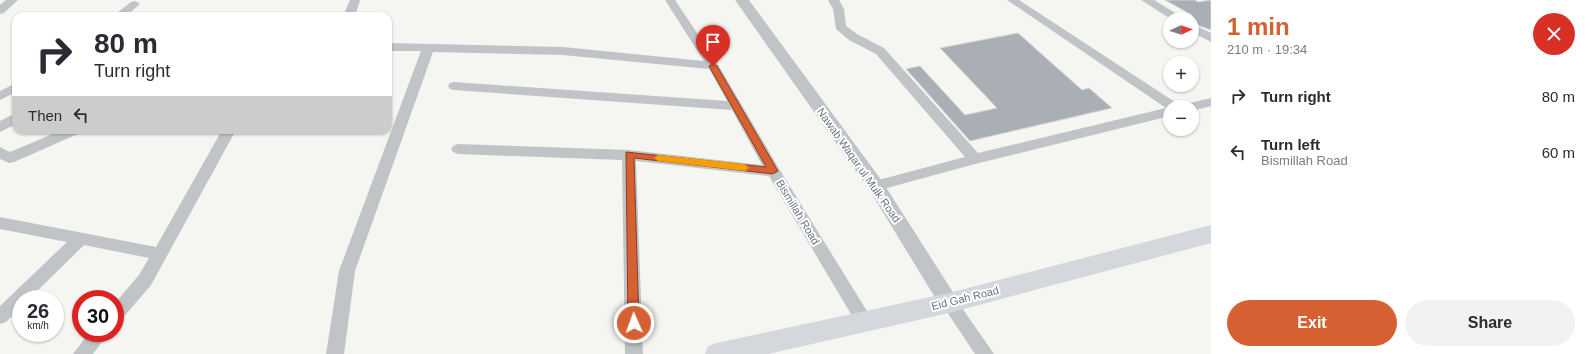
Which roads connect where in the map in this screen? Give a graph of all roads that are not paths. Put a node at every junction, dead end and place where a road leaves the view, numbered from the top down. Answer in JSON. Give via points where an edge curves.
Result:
{"nodes":[{"id":1,"x":13,"y":0,"type":"edge"},
{"id":2,"x":355,"y":0,"type":"edge"},
{"id":3,"x":670,"y":0,"type":"edge"},
{"id":4,"x":742,"y":0,"type":"edge"},
{"id":5,"x":833,"y":0,"type":"edge"},
{"id":6,"x":1012,"y":0,"type":"edge"},
{"id":7,"x":1146,"y":0,"type":"edge"},
{"id":8,"x":135,"y":4,"type":"dead end"},
{"id":9,"x":0,"y":11,"type":"edge"},
{"id":10,"x":124,"y":12,"type":"edge"},
{"id":11,"x":350,"y":12,"type":"edge"},
{"id":12,"x":1167,"y":12,"type":"edge"},
{"id":13,"x":1199,"y":31,"type":"edge"},
{"id":14,"x":1211,"y":38,"type":"edge"},
{"id":15,"x":392,"y":47,"type":"edge"},
{"id":16,"x":428,"y":48,"type":"junction"},
{"id":17,"x":713,"y":66,"type":"junction"},
{"id":18,"x":454,"y":86,"type":"dead end"},
{"id":19,"x":12,"y":89,"type":"edge"},
{"id":20,"x":0,"y":96,"type":"edge"},
{"id":21,"x":1163,"y":101,"type":"edge"},
{"id":22,"x":1211,"y":102,"type":"edge"},
{"id":23,"x":1199,"y":105,"type":"edge"},
{"id":24,"x":736,"y":106,"type":"junction"},
{"id":25,"x":1163,"y":114,"type":"edge"},
{"id":26,"x":12,"y":120,"type":"edge"},
{"id":27,"x":0,"y":127,"type":"edge"},
{"id":28,"x":65,"y":134,"type":"edge"},
{"id":29,"x":227,"y":134,"type":"edge"},
{"id":30,"x":458,"y":149,"type":"dead end"},
{"id":31,"x":629,"y":155,"type":"junction"},
{"id":32,"x":3,"y":158,"type":"edge"},
{"id":33,"x":975,"y":159,"type":"junction"},
{"id":34,"x":773,"y":171,"type":"junction"},
{"id":35,"x":876,"y":186,"type":"junction"},
{"id":36,"x":0,"y":223,"type":"edge"},
{"id":37,"x":1211,"y":234,"type":"edge"},
{"id":38,"x":81,"y":238,"type":"junction"},
{"id":39,"x":160,"y":254,"type":"junction"},
{"id":40,"x":949,"y":303,"type":"junction"},
{"id":41,"x":124,"y":304,"type":"edge"},
{"id":42,"x":0,"y":317,"type":"edge"},
{"id":43,"x":864,"y":322,"type":"junction"},
{"id":44,"x":92,"y":342,"type":"edge"},
{"id":45,"x":82,"y":354,"type":"edge"},
{"id":46,"x":335,"y":354,"type":"edge"},
{"id":47,"x":634,"y":354,"type":"edge"},
{"id":48,"x":717,"y":354,"type":"edge"},
{"id":49,"x":985,"y":354,"type":"edge"}],
"edges":[{"from":1,"to":9,"type":"street"},
{"from":2,"to":11,"type":"street"},
{"from":3,"to":17,"type":"street","name":"Bismillah Road"},
{"from":4,"to":35,"type":"street","name":"Nawab Waqar ul Mulk Road"},
{"from":5,"to":33,"type":"street","via":[[837,4],[840,27],[880,51]]},
{"from":6,"to":21,"type":"street"},
{"from":7,"to":12,"type":"street"},
{"from":8,"to":10,"type":"street"},
{"from":13,"to":14,"type":"street"},
{"from":15,"to":16,"type":"street"},
{"from":16,"to":17,"type":"street","via":[[563,51]]},
{"from":16,"to":46,"type":"street","via":[[347,271]]},
{"from":17,"to":24,"type":"street","name":"Bismillah Road"},
{"from":18,"to":24,"type":"street"},
{"from":19,"to":20,"type":"street"},
{"from":22,"to":23,"type":"street"},
{"from":24,"to":34,"type":"street","name":"Bismillah Road"},
{"from":25,"to":33,"type":"street"},
{"from":26,"to":27,"type":"street"},
{"from":28,"to":32,"type":"street"},
{"from":29,"to":39,"type":"street"},
{"from":30,"to":31,"type":"street"},
{"from":31,"to":34,"type":"street"},
{"from":31,"to":47,"type":"street"},
{"from":33,"to":35,"type":"street"},
{"from":34,"to":43,"type":"street","name":"Bismillah Road"},
{"from":35,"to":40,"type":"street","name":"Nawab Waqar ul Mulk Road"},
{"from":36,"to":38,"type":"street"},
{"from":37,"to":40,"type":"main road","name":"Eid Gah Road"},
{"from":38,"to":39,"type":"street"},
{"from":38,"to":42,"type":"street"},
{"from":39,"to":41,"type":"street","via":[[145,280]]},
{"from":40,"to":43,"type":"main road","name":"Eid Gah Road"},
{"from":40,"to":49,"type":"street","name":"Nawab Waqar ul Mulk Road"},
{"from":43,"to":48,"type":"main road","name":"Eid Gah Road"},
{"from":44,"to":45,"type":"street"}]}
